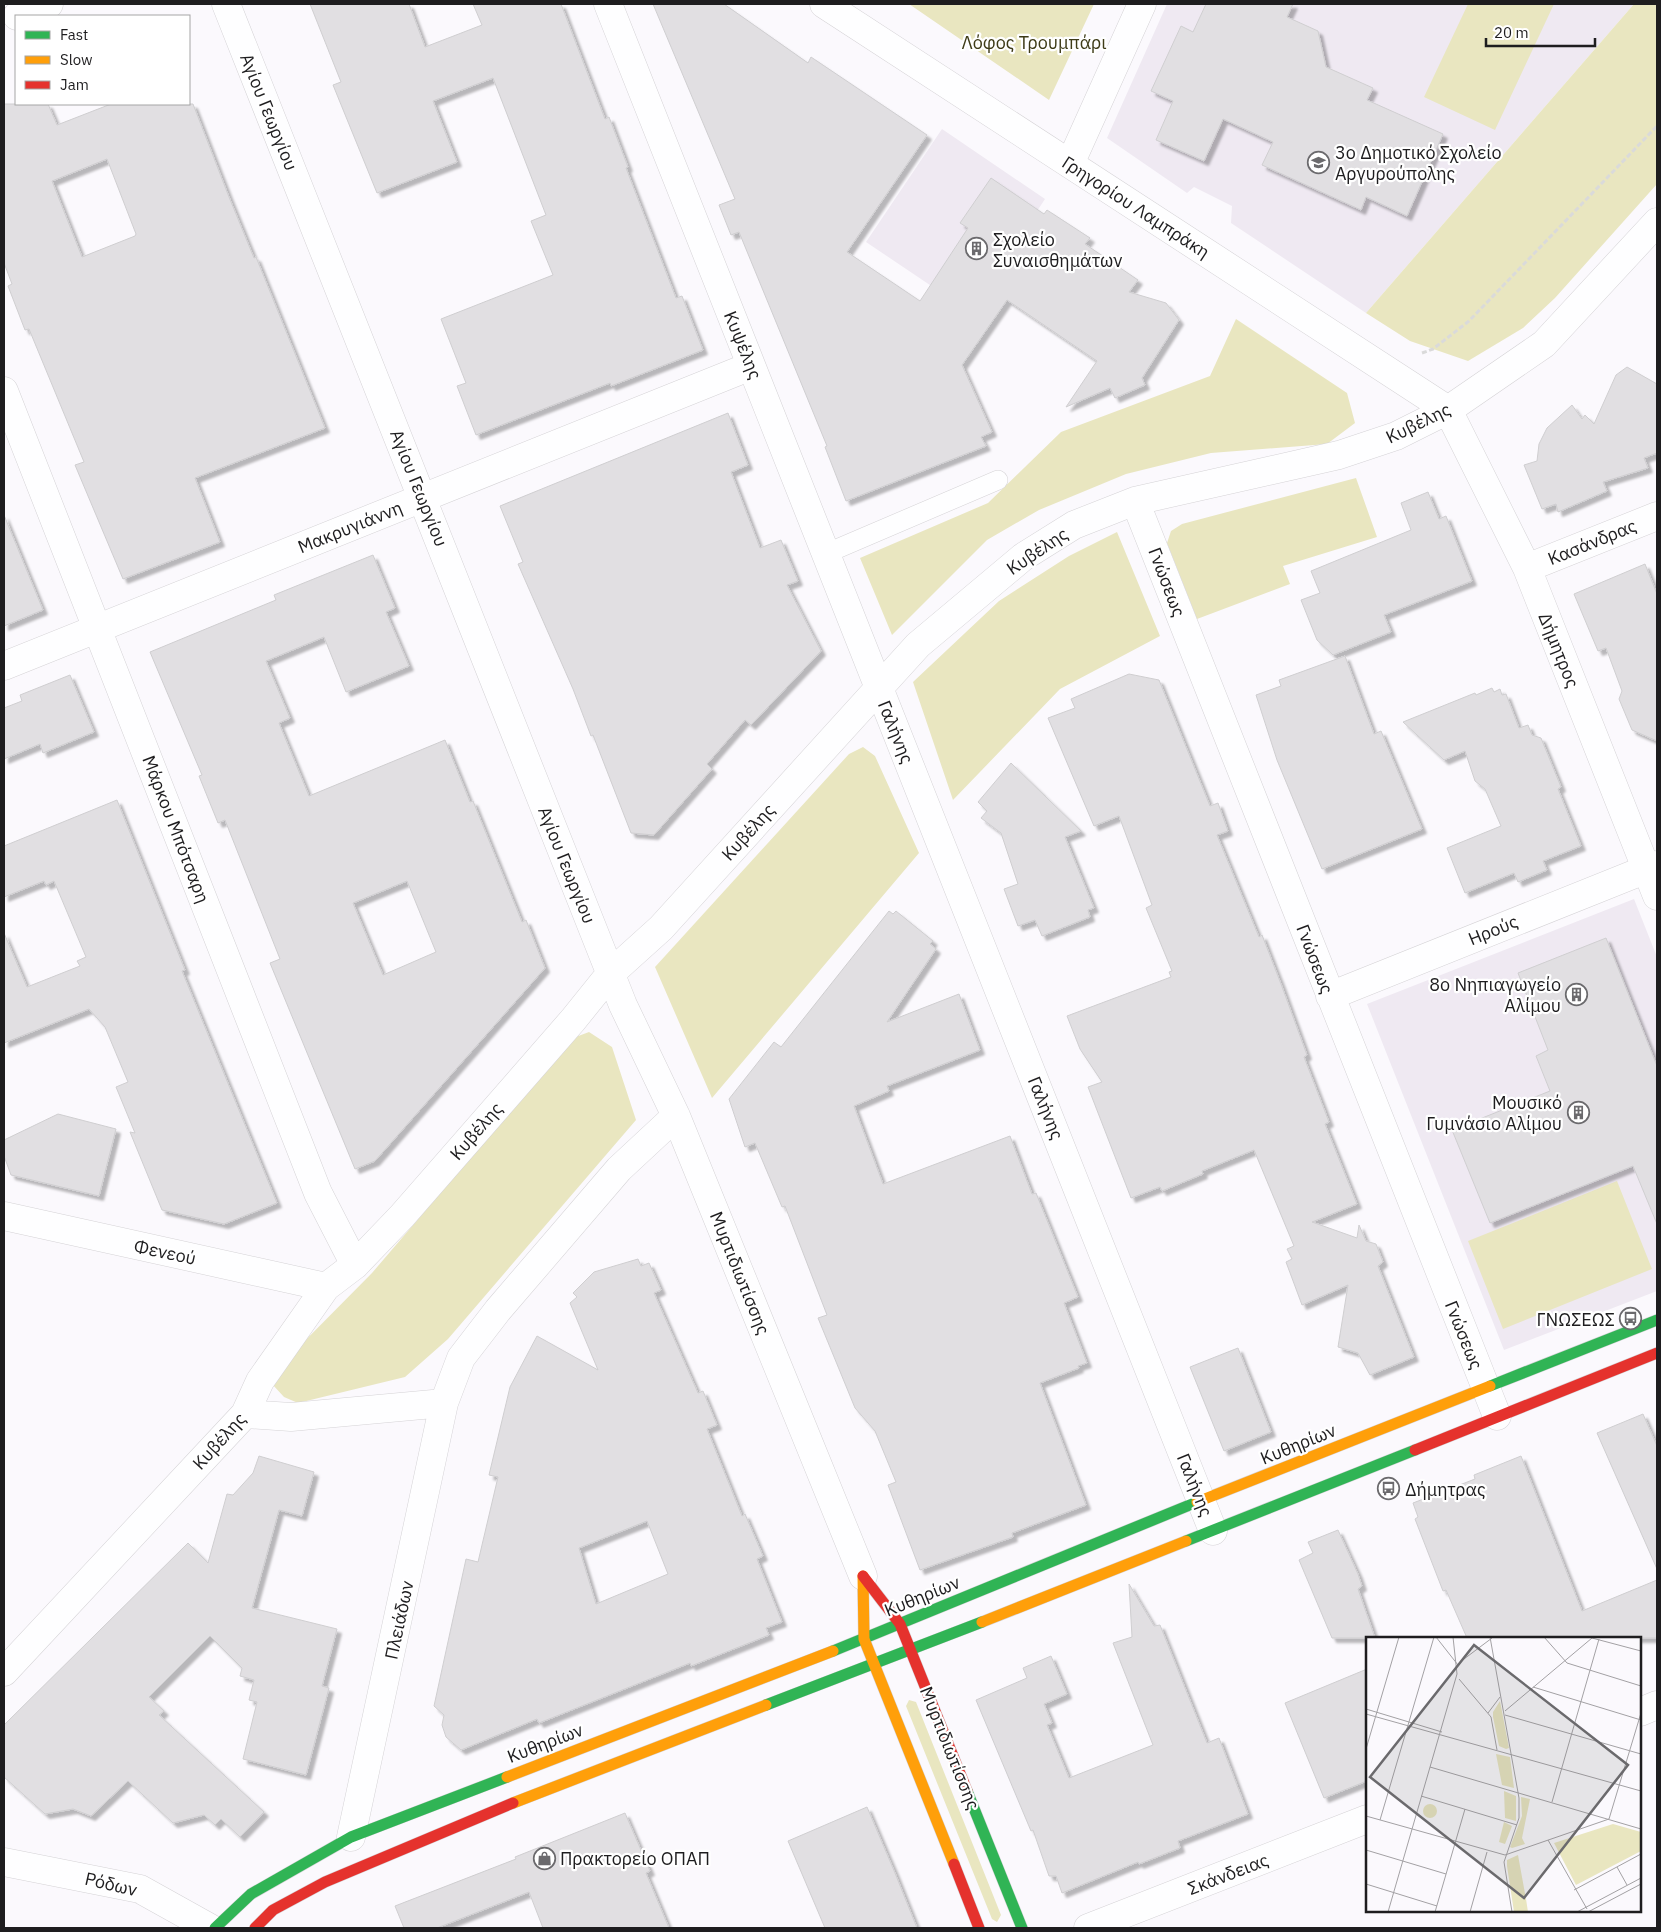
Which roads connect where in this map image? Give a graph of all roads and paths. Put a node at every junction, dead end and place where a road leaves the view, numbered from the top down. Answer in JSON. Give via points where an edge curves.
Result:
{"nodes":[{"id":1,"x":49,"y":4,"type":"edge"},
{"id":2,"x":226,"y":4,"type":"edge"},
{"id":3,"x":608,"y":4,"type":"edge"},
{"id":4,"x":824,"y":4,"type":"edge"},
{"id":5,"x":1142,"y":4,"type":"edge"},
{"id":6,"x":19,"y":15,"type":"edge"},
{"id":7,"x":1657,"y":126,"type":"edge"},
{"id":8,"x":1070,"y":164,"type":"junction"},
{"id":9,"x":1657,"y":222,"type":"edge"},
{"id":10,"x":751,"y":366,"type":"junction"},
{"id":11,"x":1384,"y":369,"type":"junction"},
{"id":12,"x":4,"y":391,"type":"edge"},
{"id":13,"x":1448,"y":410,"type":"junction"},
{"id":14,"x":998,"y":480,"type":"dead end"},
{"id":15,"x":422,"y":498,"type":"junction"},
{"id":16,"x":1135,"y":501,"type":"junction"},
{"id":17,"x":1657,"y":516,"type":"edge"},
{"id":18,"x":825,"y":554,"type":"junction"},
{"id":19,"x":1527,"y":568,"type":"junction"},
{"id":20,"x":97,"y":629,"type":"junction"},
{"id":21,"x":4,"y":666,"type":"edge"},
{"id":22,"x":878,"y":686,"type":"junction"},
{"id":23,"x":1652,"y":867,"type":"edge"},
{"id":24,"x":1657,"y":896,"type":"edge"},
{"id":25,"x":610,"y":974,"type":"junction"},
{"id":26,"x":1330,"y":996,"type":"junction"},
{"id":27,"x":676,"y":1116,"type":"junction"},
{"id":28,"x":4,"y":1216,"type":"edge"},
{"id":29,"x":355,"y":1265,"type":"junction"},
{"id":30,"x":326,"y":1287,"type":"junction"},
{"id":31,"x":1657,"y":1320,"type":"edge"},
{"id":32,"x":1657,"y":1353,"type":"edge"},
{"id":33,"x":1485,"y":1388,"type":"junction"},
{"id":34,"x":444,"y":1403,"type":"junction"},
{"id":35,"x":245,"y":1414,"type":"junction"},
{"id":36,"x":1496,"y":1416,"type":"junction"},
{"id":37,"x":1201,"y":1501,"type":"junction"},
{"id":38,"x":1213,"y":1531,"type":"junction"},
{"id":39,"x":863,"y":1576,"type":"junction"},
{"id":40,"x":900,"y":1624,"type":"junction"},
{"id":41,"x":864,"y":1639,"type":"junction"},
{"id":42,"x":911,"y":1650,"type":"junction"},
{"id":43,"x":873,"y":1664,"type":"junction"},
{"id":44,"x":4,"y":1672,"type":"edge"},
{"id":45,"x":1657,"y":1705,"type":"edge"},
{"id":46,"x":1641,"y":1712,"type":"edge"},
{"id":47,"x":1366,"y":1819,"type":"edge"},
{"id":48,"x":351,"y":1837,"type":"junction"},
{"id":49,"x":4,"y":1862,"type":"edge"},
{"id":50,"x":210,"y":1928,"type":"edge"},
{"id":51,"x":215,"y":1928,"type":"edge"},
{"id":52,"x":256,"y":1928,"type":"edge"},
{"id":53,"x":980,"y":1928,"type":"edge"},
{"id":54,"x":1022,"y":1928,"type":"edge"},
{"id":55,"x":1088,"y":1928,"type":"edge"}],
"edges":[{"from":1,"to":6,"type":"street"},
{"from":2,"to":15,"type":"street","name":"Αγίου Γεωργίου"},
{"from":3,"to":10,"type":"street","name":"Κυψέλης"},
{"from":4,"to":8,"type":"street","name":"Γρηγορίου Λαμπράκη"},
{"from":5,"to":8,"type":"street"},
{"from":7,"to":11,"type":"path","via":[[1469,321],[1433,349]]},
{"from":8,"to":11,"type":"street","name":"Γρηγορίου Λαμπράκη"},
{"from":9,"to":13,"type":"street","name":"Κυβέλης","via":[[1544,344]]},
{"from":10,"to":15,"type":"street","name":"Μακρυγιάννη"},
{"from":10,"to":18,"type":"street","name":"Κυψέλης"},
{"from":11,"to":13,"type":"street","name":"Γρηγορίου Λαμπράκη"},
{"from":12,"to":20,"type":"street","name":"Μάρκου Μπότσαρη"},
{"from":13,"to":16,"type":"street","name":"Κυβέλης","via":[[1396,436],[1339,455]]},
{"from":13,"to":19,"type":"street","name":"Δήμητρος"},
{"from":14,"to":18,"type":"lane"},
{"from":15,"to":20,"type":"street","name":"Μακρυγιάννη"},
{"from":15,"to":25,"type":"street","name":"Αγίου Γεωργίου"},
{"from":16,"to":22,"type":"street","name":"Κυβέλης","via":[[1074,526],[1023,557],[918,644]]},
{"from":16,"to":26,"type":"street","name":"Γνώσεως"},
{"from":17,"to":19,"type":"street","name":"Κασάνδρας"},
{"from":18,"to":22,"type":"street","name":"Κυψέλης"},
{"from":19,"to":23,"type":"street","name":"Δήμητρος"},
{"from":20,"to":21,"type":"street","name":"Μακρυγιάννη"},
{"from":20,"to":29,"type":"street","name":"Μάρκου Μπότσαρη","via":[[318,1194]]},
{"from":22,"to":25,"type":"street","name":"Κυβέλης","via":[[661,928]]},
{"from":22,"to":37,"type":"street","name":"Γαλήνης"},
{"from":23,"to":24,"type":"street","name":"Δήμητρος"},
{"from":23,"to":26,"type":"street","name":"Ηρούς"},
{"from":25,"to":27,"type":"street","name":"Μυρτιδιωτίσσης"},
{"from":25,"to":29,"type":"street","name":"Κυβέλης","via":[[409,1208]]},
{"from":26,"to":33,"type":"street","name":"Γνώσεως"},
{"from":27,"to":34,"type":"street","name":"Πλειάδων","via":[[619,1169],[498,1310],[461,1358]]},
{"from":27,"to":39,"type":"street","name":"Μυρτιδιωτίσσης"},
{"from":28,"to":30,"type":"street","name":"Φενεού"},
{"from":29,"to":30,"type":"street","name":"Κυβέλης"},
{"from":30,"to":35,"type":"street","name":"Κυβέλης","via":[[260,1380]]},
{"from":31,"to":33,"type":"street","name":"Κυθηρίων"},
{"from":32,"to":36,"type":"street"},
{"from":33,"to":36,"type":"street","name":"Γνώσεως"},
{"from":33,"to":37,"type":"street","name":"Κυθηρίων"},
{"from":34,"to":35,"type":"street","via":[[291,1417]]},
{"from":34,"to":48,"type":"street","name":"Πλειάδων"},
{"from":35,"to":44,"type":"street","name":"Κυβέλης"},
{"from":36,"to":38,"type":"street"},
{"from":37,"to":38,"type":"street","name":"Γαλήνης"},
{"from":37,"to":40,"type":"street","name":"Κυθηρίων"},
{"from":38,"to":42,"type":"street"},
{"from":39,"to":40,"type":"street","name":"Μυρτιδιωτίσσης"},
{"from":39,"to":41,"type":"street","name":"Μυρτιδιωτίσσης"},
{"from":40,"to":41,"type":"street","name":"Κυθηρίων"},
{"from":40,"to":42,"type":"street","name":"Μυρτιδιωτίσσης"},
{"from":41,"to":43,"type":"street","name":"Μυρτιδιωτίσσης"},
{"from":41,"to":48,"type":"street","name":"Κυθηρίων"},
{"from":42,"to":43,"type":"street"},
{"from":42,"to":54,"type":"street","name":"Μυρτιδιωτίσσης"},
{"from":43,"to":52,"type":"street","via":[[548,1788],[325,1882],[273,1910]]},
{"from":43,"to":53,"type":"street","name":"Μυρτιδιωτίσσης"},
{"from":45,"to":46,"type":"street"},
{"from":47,"to":55,"type":"street","name":"Σκάνδειας"},
{"from":48,"to":51,"type":"street","name":"Κυθηρίων","via":[[251,1894]]},
{"from":49,"to":50,"type":"street","name":"Ρόδων","via":[[140,1889]]}]}
